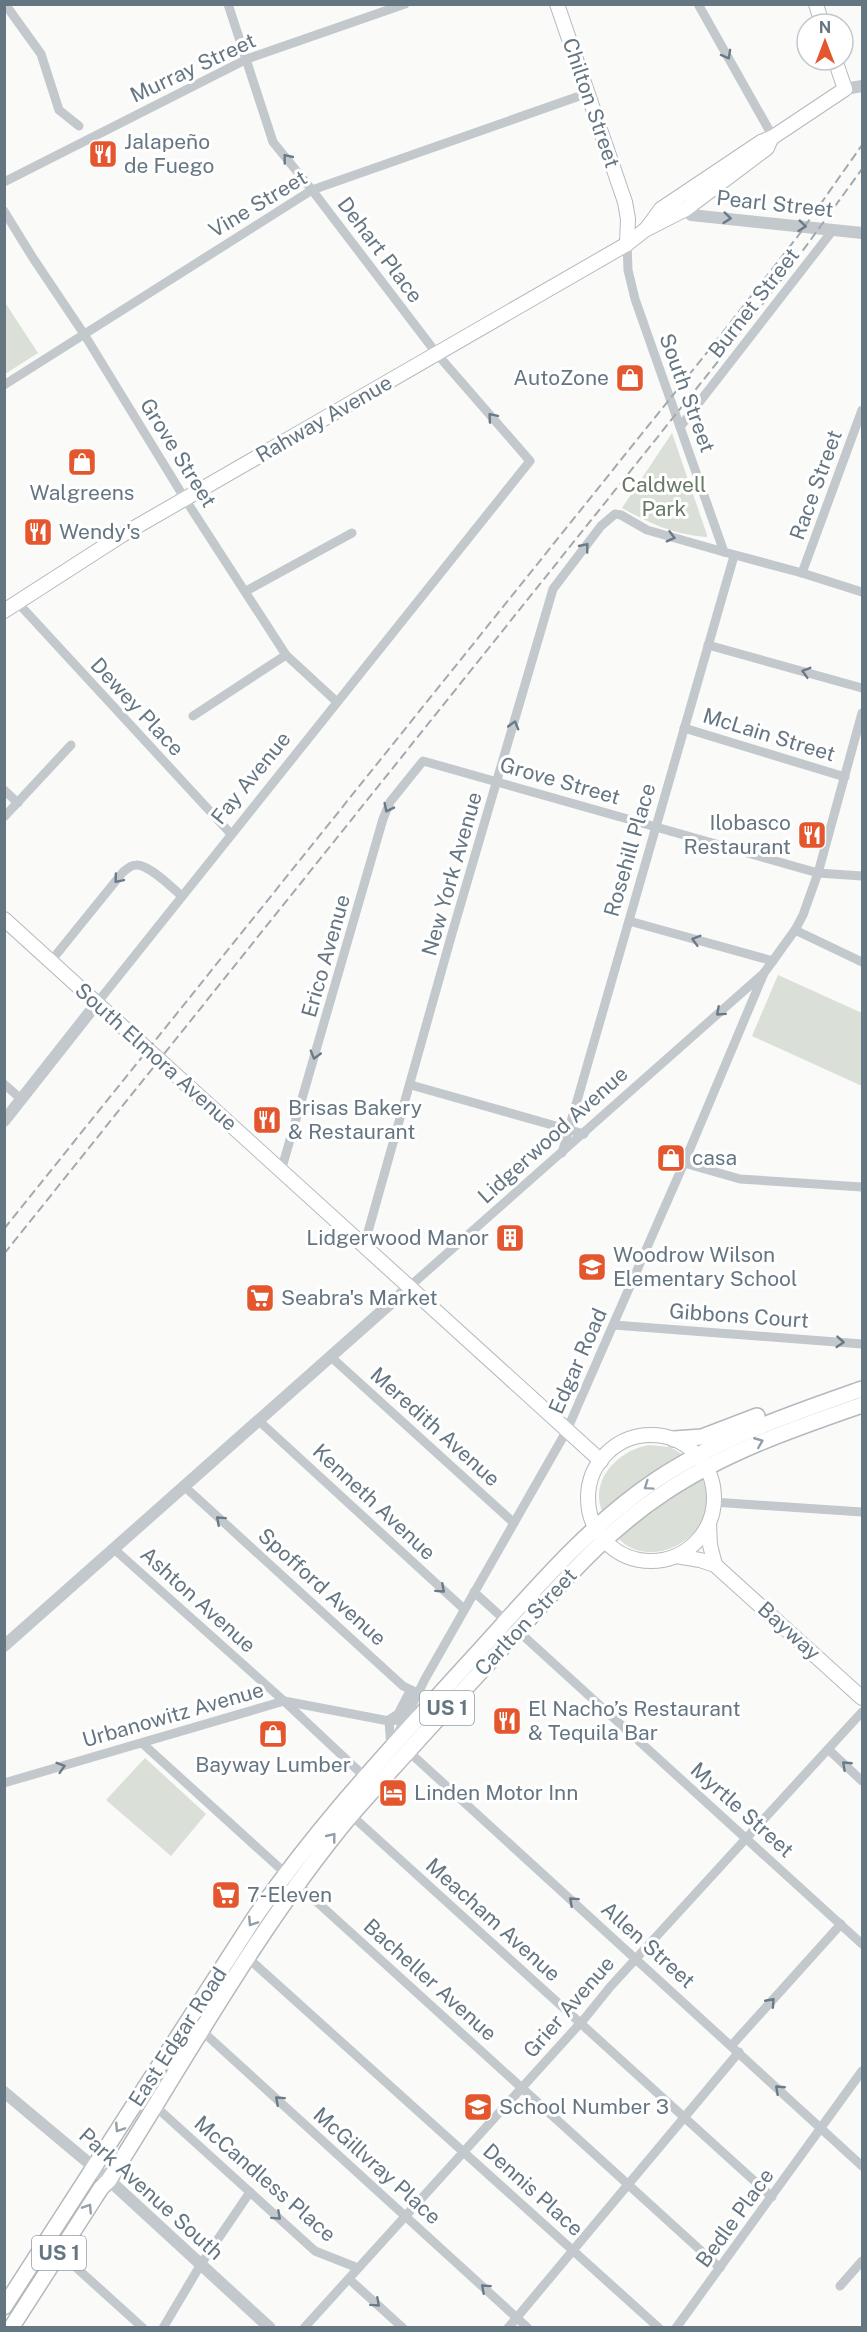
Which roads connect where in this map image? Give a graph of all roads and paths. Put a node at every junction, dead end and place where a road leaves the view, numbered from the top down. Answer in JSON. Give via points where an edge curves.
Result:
{"nodes":[{"id":1,"x":5,"y":4,"type":"edge"},
{"id":2,"x":228,"y":4,"type":"edge"},
{"id":3,"x":405,"y":4,"type":"edge"},
{"id":4,"x":557,"y":4,"type":"edge"},
{"id":5,"x":698,"y":4,"type":"edge"},
{"id":6,"x":247,"y":59,"type":"junction"},
{"id":7,"x":839,"y":72,"type":"edge"},
{"id":8,"x":862,"y":86,"type":"edge"},
{"id":9,"x":844,"y":89,"type":"junction"},
{"id":10,"x":588,"y":93,"type":"junction"},
{"id":11,"x":79,"y":126,"type":"dead end"},
{"id":12,"x":772,"y":138,"type":"junction"},
{"id":13,"x":714,"y":172,"type":"junction"},
{"id":14,"x":4,"y":182,"type":"edge"},
{"id":15,"x":312,"y":190,"type":"junction"},
{"id":16,"x":625,"y":202,"type":"junction"},
{"id":17,"x":686,"y":209,"type":"junction"},
{"id":18,"x":4,"y":211,"type":"edge"},
{"id":19,"x":645,"y":230,"type":"junction"},
{"id":20,"x":833,"y":230,"type":"junction"},
{"id":21,"x":862,"y":232,"type":"edge"},
{"id":22,"x":627,"y":244,"type":"junction"},
{"id":23,"x":84,"y":334,"type":"junction"},
{"id":24,"x":437,"y":354,"type":"junction"},
{"id":25,"x":4,"y":385,"type":"edge"},
{"id":26,"x":862,"y":410,"type":"edge"},
{"id":27,"x":680,"y":427,"type":"junction"},
{"id":28,"x":530,"y":461,"type":"joint"},
{"id":29,"x":185,"y":499,"type":"junction"},
{"id":30,"x":352,"y":533,"type":"dead end"},
{"id":31,"x":729,"y":554,"type":"junction"},
{"id":32,"x":802,"y":573,"type":"junction"},
{"id":33,"x":246,"y":591,"type":"junction"},
{"id":34,"x":862,"y":592,"type":"edge"},
{"id":35,"x":18,"y":603,"type":"junction"},
{"id":36,"x":4,"y":611,"type":"edge"},
{"id":37,"x":708,"y":645,"type":"junction"},
{"id":38,"x":286,"y":655,"type":"junction"},
{"id":39,"x":862,"y":688,"type":"edge"},
{"id":40,"x":337,"y":702,"type":"junction"},
{"id":41,"x":862,"y":713,"type":"edge"},
{"id":42,"x":193,"y":716,"type":"dead end"},
{"id":43,"x":684,"y":728,"type":"junction"},
{"id":44,"x":71,"y":745,"type":"dead end"},
{"id":45,"x":423,"y":761,"type":"joint"},
{"id":46,"x":845,"y":777,"type":"junction"},
{"id":47,"x":498,"y":782,"type":"junction"},
{"id":48,"x":4,"y":790,"type":"edge"},
{"id":49,"x":18,"y":803,"type":"junction"},
{"id":50,"x":4,"y":817,"type":"edge"},
{"id":51,"x":655,"y":828,"type":"junction"},
{"id":52,"x":231,"y":834,"type":"junction"},
{"id":53,"x":818,"y":873,"type":"junction"},
{"id":54,"x":862,"y":876,"type":"edge"},
{"id":55,"x":182,"y":896,"type":"junction"},
{"id":56,"x":4,"y":919,"type":"edge"},
{"id":57,"x":629,"y":921,"type":"junction"},
{"id":58,"x":795,"y":930,"type":"junction"},
{"id":59,"x":51,"y":961,"type":"junction"},
{"id":60,"x":773,"y":961,"type":"junction"},
{"id":61,"x":862,"y":962,"type":"edge"},
{"id":62,"x":764,"y":973,"type":"junction"},
{"id":63,"x":97,"y":1003,"type":"junction"},
{"id":64,"x":4,"y":1084,"type":"edge"},
{"id":65,"x":411,"y":1085,"type":"junction"},
{"id":66,"x":21,"y":1099,"type":"junction"},
{"id":67,"x":4,"y":1121,"type":"edge"},
{"id":68,"x":569,"y":1131,"type":"junction"},
{"id":69,"x":584,"y":1134,"type":"junction"},
{"id":70,"x":562,"y":1154,"type":"junction"},
{"id":71,"x":684,"y":1163,"type":"junction"},
{"id":72,"x":282,"y":1171,"type":"junction"},
{"id":73,"x":862,"y":1187,"type":"edge"},
{"id":74,"x":364,"y":1246,"type":"junction"},
{"id":75,"x":409,"y":1287,"type":"junction"},
{"id":76,"x":614,"y":1325,"type":"junction"},
{"id":77,"x":862,"y":1344,"type":"edge"},
{"id":78,"x":331,"y":1357,"type":"junction"},
{"id":79,"x":862,"y":1389,"type":"edge"},
{"id":80,"x":862,"y":1405,"type":"edge"},
{"id":81,"x":790,"y":1415,"type":"junction"},
{"id":82,"x":259,"y":1421,"type":"junction"},
{"id":83,"x":567,"y":1430,"type":"junction"},
{"id":84,"x":674,"y":1439,"type":"junction"},
{"id":85,"x":601,"y":1461,"type":"junction"},
{"id":86,"x":702,"y":1461,"type":"junction"},
{"id":87,"x":185,"y":1487,"type":"junction"},
{"id":88,"x":713,"y":1502,"type":"junction"},
{"id":89,"x":862,"y":1512,"type":"edge"},
{"id":90,"x":514,"y":1522,"type":"junction"},
{"id":91,"x":709,"y":1523,"type":"junction"},
{"id":92,"x":600,"y":1533,"type":"junction"},
{"id":93,"x":114,"y":1549,"type":"junction"},
{"id":94,"x":676,"y":1556,"type":"junction"},
{"id":95,"x":715,"y":1564,"type":"junction"},
{"id":96,"x":474,"y":1592,"type":"junction"},
{"id":97,"x":464,"y":1610,"type":"junction"},
{"id":98,"x":512,"y":1626,"type":"junction"},
{"id":99,"x":4,"y":1646,"type":"edge"},
{"id":100,"x":414,"y":1692,"type":"junction"},
{"id":101,"x":442,"y":1692,"type":"junction"},
{"id":102,"x":862,"y":1698,"type":"edge"},
{"id":103,"x":284,"y":1701,"type":"junction"},
{"id":104,"x":862,"y":1712,"type":"edge"},
{"id":105,"x":412,"y":1718,"type":"junction"},
{"id":106,"x":388,"y":1721,"type":"junction"},
{"id":107,"x":142,"y":1743,"type":"junction"},
{"id":108,"x":391,"y":1748,"type":"junction"},
{"id":109,"x":408,"y":1750,"type":"junction"},
{"id":110,"x":829,"y":1750,"type":"junction"},
{"id":111,"x":365,"y":1777,"type":"junction"},
{"id":112,"x":862,"y":1781,"type":"edge"},
{"id":113,"x":4,"y":1783,"type":"edge"},
{"id":114,"x":351,"y":1815,"type":"junction"},
{"id":115,"x":747,"y":1839,"type":"junction"},
{"id":116,"x":291,"y":1879,"type":"junction"},
{"id":117,"x":841,"y":1924,"type":"junction"},
{"id":118,"x":862,"y":1944,"type":"edge"},
{"id":119,"x":248,"y":1958,"type":"junction"},
{"id":120,"x":636,"y":1958,"type":"junction"},
{"id":121,"x":580,"y":2024,"type":"junction"},
{"id":122,"x":202,"y":2031,"type":"junction"},
{"id":123,"x":735,"y":2049,"type":"junction"},
{"id":124,"x":862,"y":2071,"type":"edge"},
{"id":125,"x":522,"y":2088,"type":"junction"},
{"id":126,"x":4,"y":2092,"type":"edge"},
{"id":127,"x":155,"y":2106,"type":"junction"},
{"id":128,"x":684,"y":2117,"type":"junction"},
{"id":129,"x":822,"y":2128,"type":"junction"},
{"id":130,"x":463,"y":2151,"type":"junction"},
{"id":131,"x":862,"y":2166,"type":"edge"},
{"id":132,"x":94,"y":2167,"type":"junction"},
{"id":133,"x":109,"y":2180,"type":"junction"},
{"id":134,"x":628,"y":2184,"type":"junction"},
{"id":135,"x":250,"y":2192,"type":"junction"},
{"id":136,"x":772,"y":2198,"type":"junction"},
{"id":137,"x":406,"y":2216,"type":"junction"},
{"id":138,"x":573,"y":2251,"type":"junction"},
{"id":139,"x":59,"y":2252,"type":"junction"},
{"id":140,"x":862,"y":2261,"type":"edge"},
{"id":141,"x":201,"y":2264,"type":"junction"},
{"id":142,"x":358,"y":2268,"type":"junction"},
{"id":143,"x":720,"y":2268,"type":"junction"},
{"id":144,"x":348,"y":2279,"type":"junction"},
{"id":145,"x":840,"y":2286,"type":"dead end"},
{"id":146,"x":4,"y":2307,"type":"edge"},
{"id":147,"x":517,"y":2318,"type":"junction"},
{"id":148,"x":258,"y":2322,"type":"edge"},
{"id":149,"x":12,"y":2327,"type":"edge"},
{"id":150,"x":142,"y":2328,"type":"edge"},
{"id":151,"x":163,"y":2328,"type":"edge"},
{"id":152,"x":270,"y":2328,"type":"edge"},
{"id":153,"x":304,"y":2328,"type":"edge"},
{"id":154,"x":403,"y":2328,"type":"edge"},
{"id":155,"x":508,"y":2328,"type":"edge"},
{"id":156,"x":528,"y":2328,"type":"edge"},
{"id":157,"x":659,"y":2328,"type":"edge"},
{"id":158,"x":676,"y":2328,"type":"edge"}],
"edges":[{"from":1,"to":11,"type":"street","via":[[41,54],[59,110]]},
{"from":2,"to":6,"type":"street","name":"Dehart Place"},
{"from":3,"to":6,"type":"street","name":"Murray Street"},
{"from":4,"to":10,"type":"main road","name":"Chilton Street"},
{"from":5,"to":12,"type":"street","one_way":true},
{"from":6,"to":14,"type":"street","name":"Murray Street"},
{"from":15,"to":6,"type":"street","name":"Dehart Place","one_way":true,"via":[[273,142]]},
{"from":7,"to":9,"type":"main road"},
{"from":8,"to":9,"type":"street","name":"Rahway Avenue"},
{"from":9,"to":12,"type":"main road","name":"Rahway Avenue"},
{"from":10,"to":15,"type":"street","name":"Vine Street"},
{"from":10,"to":16,"type":"main road","name":"Chilton Street"},
{"from":12,"to":13,"type":"main road","name":"Rahway Avenue"},
{"from":12,"to":17,"type":"main road","name":"Rahway Avenue","via":[[767,148]]},
{"from":13,"to":17,"type":"main road","via":[[687,199]]},
{"from":13,"to":19,"type":"main road","name":"Rahway Avenue","via":[[661,209]]},
{"from":15,"to":23,"type":"street","name":"Vine Street"},
{"from":15,"to":24,"type":"street","name":"Dehart Place"},
{"from":16,"to":19,"type":"main road","name":"Chilton Street"},
{"from":16,"to":22,"type":"main road","name":"Chilton Street"},
{"from":17,"to":19,"type":"main road","name":"Rahway Avenue"},
{"from":17,"to":20,"type":"street","name":"Pearl Street","one_way":true,"via":[[692,214]]},
{"from":18,"to":23,"type":"street","name":"Grove Street"},
{"from":19,"to":22,"type":"main road","name":"Rahway Avenue"},
{"from":20,"to":21,"type":"street","name":"Pearl Street"},
{"from":20,"to":27,"type":"street","name":"Burnet Street"},
{"from":22,"to":24,"type":"main road","name":"Rahway Avenue"},
{"from":22,"to":27,"type":"street","name":"South Street","via":[[635,300]]},
{"from":23,"to":25,"type":"street","name":"Vine Street"},
{"from":23,"to":29,"type":"street","name":"Grove Street"},
{"from":28,"to":24,"type":"street","name":"Dehart Place","one_way":true},
{"from":24,"to":29,"type":"main road","name":"Rahway Avenue"},
{"from":26,"to":32,"type":"street","name":"Race Street"},
{"from":27,"to":31,"type":"street","name":"South Street"},
{"from":28,"to":40,"type":"street","name":"Fay Avenue"},
{"from":29,"to":33,"type":"street","name":"Grove Street"},
{"from":29,"to":35,"type":"main road","name":"Rahway Avenue"},
{"from":30,"to":33,"type":"street"},
{"from":31,"to":32,"type":"street"},
{"from":31,"to":37,"type":"street","name":"Rosehill Place"},
{"from":47,"to":31,"type":"street","name":"New York Avenue","one_way":true,"via":[[553,589],[610,517],[621,515],[647,530]]},
{"from":32,"to":34,"type":"street"},
{"from":33,"to":38,"type":"street","name":"Grove Street"},
{"from":35,"to":36,"type":"main road","name":"Rahway Avenue"},
{"from":35,"to":52,"type":"street","name":"Dewey Place"},
{"from":39,"to":37,"type":"street","one_way":true},
{"from":37,"to":43,"type":"street","name":"Rosehill Place"},
{"from":38,"to":40,"type":"street","name":"Grove Street"},
{"from":38,"to":42,"type":"street"},
{"from":40,"to":52,"type":"street","name":"Fay Avenue"},
{"from":41,"to":46,"type":"street"},
{"from":43,"to":46,"type":"street","name":"McLain Street"},
{"from":43,"to":51,"type":"street","name":"Rosehill Place"},
{"from":44,"to":49,"type":"street"},
{"from":45,"to":47,"type":"street","name":"Grove Street"},
{"from":45,"to":72,"type":"street","name":"Erico Avenue","one_way":true,"via":[[390,802],[383,819]]},
{"from":46,"to":53,"type":"street"},
{"from":47,"to":51,"type":"street","name":"Grove Street"},
{"from":47,"to":65,"type":"street","name":"New York Avenue"},
{"from":48,"to":49,"type":"street"},
{"from":49,"to":50,"type":"street"},
{"from":51,"to":53,"type":"street","name":"Grove Street"},
{"from":51,"to":57,"type":"street","name":"Rosehill Place"},
{"from":52,"to":55,"type":"street","name":"Fay Avenue"},
{"from":53,"to":54,"type":"street","name":"Grove Street"},
{"from":53,"to":58,"type":"street"},
{"from":55,"to":59,"type":"street","one_way":true,"via":[[150,870],[137,865],[130,867]]},
{"from":55,"to":63,"type":"street","name":"Fay Avenue"},
{"from":56,"to":59,"type":"main road","name":"South Elmora Avenue"},
{"from":60,"to":57,"type":"street","one_way":true},
{"from":57,"to":68,"type":"street","name":"Rosehill Place"},
{"from":58,"to":60,"type":"street"},
{"from":58,"to":61,"type":"street"},
{"from":59,"to":63,"type":"main road","name":"South Elmora Avenue"},
{"from":60,"to":62,"type":"street"},
{"from":62,"to":69,"type":"street","name":"Lidgerwood Avenue","one_way":true},
{"from":62,"to":71,"type":"street","name":"Edgar Road"},
{"from":63,"to":66,"type":"street","name":"Fay Avenue"},
{"from":63,"to":72,"type":"main road","name":"South Elmora Avenue"},
{"from":64,"to":66,"type":"street"},
{"from":65,"to":68,"type":"street"},
{"from":65,"to":74,"type":"street","name":"New York Avenue"},
{"from":66,"to":67,"type":"street","name":"Fay Avenue"},
{"from":68,"to":69,"type":"street"},
{"from":68,"to":70,"type":"street","name":"Rosehill Place"},
{"from":69,"to":70,"type":"street","name":"Lidgerwood Avenue"},
{"from":70,"to":75,"type":"street","name":"Lidgerwood Avenue"},
{"from":71,"to":73,"type":"street","via":[[741,1179]]},
{"from":71,"to":76,"type":"street","name":"Edgar Road"},
{"from":72,"to":74,"type":"main road","name":"South Elmora Avenue"},
{"from":74,"to":75,"type":"main road","name":"South Elmora Avenue"},
{"from":75,"to":78,"type":"street","name":"Lidgerwood Avenue"},
{"from":75,"to":83,"type":"main road","name":"South Elmora Avenue"},
{"from":76,"to":77,"type":"street","name":"Gibbons Court","one_way":true},
{"from":76,"to":83,"type":"street","name":"Edgar Road"},
{"from":78,"to":82,"type":"street","name":"Lidgerwood Avenue"},
{"from":78,"to":90,"type":"street","name":"Meredith Avenue"},
{"from":79,"to":81,"type":"highway","number":"US 1"},
{"from":86,"to":80,"type":"highway","number":"US 1","one_way":true},
{"from":81,"to":84,"type":"highway","via":[[766,1413],[702,1437]]},
{"from":81,"to":86,"type":"highway","number":"US 1","via":[[731,1438]]},
{"from":82,"to":87,"type":"street","name":"Lidgerwood Avenue"},
{"from":82,"to":97,"type":"street","name":"Kenneth Avenue","one_way":true},
{"from":83,"to":85,"type":"main road","name":"South Elmora Avenue"},
{"from":83,"to":90,"type":"street","name":"Edgar Road"},
{"from":84,"to":85,"type":"main road","via":[[658,1435],[635,1437]]},
{"from":84,"to":86,"type":"main road"},
{"from":85,"to":92,"type":"main road","via":[[592,1473],[588,1490],[588,1511]]},
{"from":86,"to":88,"type":"main road","via":[[712,1485]]},
{"from":86,"to":92,"type":"highway","name":"Carlton Street","number":"US 1","via":[[661,1495]]},
{"from":87,"to":93,"type":"street","name":"Lidgerwood Avenue"},
{"from":100,"to":87,"type":"street","name":"Spofford Avenue","one_way":true},
{"from":88,"to":89,"type":"street"},
{"from":88,"to":91,"type":"main road"},
{"from":90,"to":96,"type":"street","name":"Edgar Road"},
{"from":91,"to":94,"type":"main road","via":[[695,1544]]},
{"from":91,"to":95,"type":"main road"},
{"from":92,"to":94,"type":"main road","via":[[620,1551],[641,1559]]},
{"from":92,"to":98,"type":"highway","name":"Carlton Street","number":"US 1"},
{"from":93,"to":99,"type":"street","name":"Lidgerwood Avenue"},
{"from":93,"to":103,"type":"street","name":"Ashton Avenue"},
{"from":94,"to":95,"type":"main road"},
{"from":95,"to":102,"type":"main road","name":"Bayway"},
{"from":96,"to":97,"type":"street","name":"Edgar Road"},
{"from":96,"to":98,"type":"street","name":"Myrtle Street"},
{"from":97,"to":100,"type":"street","name":"Edgar Road"},
{"from":98,"to":101,"type":"highway","number":"US 1"},
{"from":98,"to":109,"type":"highway","name":"Carlton Street","number":"US 1"},
{"from":98,"to":115,"type":"street","name":"Myrtle Street"},
{"from":100,"to":101,"type":"street","via":[[426,1697]]},
{"from":100,"to":105,"type":"street","name":"Edgar Road"},
{"from":100,"to":106,"type":"street"},
{"from":101,"to":105,"type":"highway","number":"US 1"},
{"from":103,"to":106,"type":"street","name":"Urbanowitz Avenue"},
{"from":103,"to":107,"type":"street","name":"Urbanowitz Avenue"},
{"from":103,"to":111,"type":"street","name":"Ashton Avenue"},
{"from":104,"to":110,"type":"street","name":"Grier Avenue"},
{"from":105,"to":106,"type":"street","name":"Urbanowitz Avenue"},
{"from":105,"to":108,"type":"highway","number":"US 1"},
{"from":106,"to":108,"type":"street"},
{"from":113,"to":107,"type":"street","name":"Urbanowitz Avenue","one_way":true},
{"from":107,"to":116,"type":"street","name":"Bacheller Avenue"},
{"from":108,"to":111,"type":"highway","number":"US 1"},
{"from":109,"to":114,"type":"highway","name":"Carlton Street","number":"US 1"},
{"from":120,"to":109,"type":"street","name":"Allen Street","one_way":true},
{"from":112,"to":110,"type":"street","one_way":true},
{"from":110,"to":115,"type":"street","name":"Grier Avenue"},
{"from":111,"to":116,"type":"highway","name":"East Edgar Road","number":"US 1","via":[[330,1817]]},
{"from":116,"to":114,"type":"highway","name":"Carlton Street","number":"US 1","one_way":true},
{"from":114,"to":121,"type":"street","name":"Meacham Avenue"},
{"from":115,"to":117,"type":"street","name":"Myrtle Street"},
{"from":115,"to":120,"type":"street","name":"Grier Avenue"},
{"from":116,"to":119,"type":"highway","name":"East Edgar Road","number":"US 1"},
{"from":116,"to":125,"type":"street","name":"Bacheller Avenue"},
{"from":116,"to":132,"type":"highway","name":"East Edgar Road","number":"US 1","one_way":true},
{"from":117,"to":118,"type":"street","name":"Myrtle Street"},
{"from":123,"to":117,"type":"street","one_way":true},
{"from":119,"to":122,"type":"highway","name":"East Edgar Road","number":"US 1"},
{"from":119,"to":130,"type":"street","name":"Dennis Place"},
{"from":120,"to":121,"type":"street","name":"Grier Avenue"},
{"from":120,"to":123,"type":"street","name":"Allen Street"},
{"from":121,"to":125,"type":"street","name":"Grier Avenue"},
{"from":121,"to":128,"type":"street","name":"Meacham Avenue"},
{"from":122,"to":127,"type":"highway","name":"East Edgar Road","number":"US 1"},
{"from":137,"to":122,"type":"street","name":"McGillvray Place","one_way":true},
{"from":123,"to":128,"type":"street"},
{"from":129,"to":123,"type":"street","name":"Allen Street","one_way":true},
{"from":124,"to":129,"type":"street","name":"Bedle Place"},
{"from":125,"to":130,"type":"street","name":"Grier Avenue"},
{"from":125,"to":134,"type":"street","name":"Bacheller Avenue"},
{"from":126,"to":132,"type":"street","name":"Park Avenue South"},
{"from":127,"to":133,"type":"highway","name":"East Edgar Road","number":"US 1"},
{"from":127,"to":135,"type":"street","name":"McCandless Place"},
{"from":128,"to":134,"type":"street"},
{"from":128,"to":136,"type":"street","name":"Meacham Avenue"},
{"from":129,"to":131,"type":"street","name":"Allen Street"},
{"from":129,"to":136,"type":"street","name":"Bedle Place"},
{"from":130,"to":137,"type":"street","name":"Grier Avenue"},
{"from":130,"to":138,"type":"street","name":"Dennis Place"},
{"from":132,"to":133,"type":"street","name":"Park Avenue South"},
{"from":132,"to":146,"type":"highway","name":"East Edgar Road","number":"US 1"},
{"from":139,"to":133,"type":"highway","name":"East Edgar Road","number":"US 1","one_way":true},
{"from":133,"to":141,"type":"street","name":"Park Avenue South"},
{"from":134,"to":138,"type":"street"},
{"from":134,"to":143,"type":"street","name":"Bacheller Avenue"},
{"from":135,"to":141,"type":"street"},
{"from":135,"to":142,"type":"street","name":"McCandless Place","one_way":true,"via":[[315,2251]]},
{"from":136,"to":143,"type":"street","name":"Bedle Place"},
{"from":137,"to":142,"type":"street","name":"Grier Avenue"},
{"from":147,"to":137,"type":"street","name":"McGillvray Place","one_way":true},
{"from":138,"to":147,"type":"street"},
{"from":138,"to":157,"type":"street","name":"Dennis Place"},
{"from":139,"to":149,"type":"highway","name":"East Edgar Road","number":"US 1"},
{"from":139,"to":150,"type":"street"},
{"from":140,"to":145,"type":"street"},
{"from":141,"to":148,"type":"street","name":"Park Avenue South"},
{"from":141,"to":151,"type":"street"},
{"from":142,"to":144,"type":"street","name":"Grier Avenue"},
{"from":143,"to":158,"type":"street","name":"Bedle Place"},
{"from":144,"to":153,"type":"street","name":"Grier Avenue"},
{"from":144,"to":154,"type":"street","one_way":true},
{"from":147,"to":155,"type":"street"},
{"from":147,"to":156,"type":"street","name":"McGillvray Place"},
{"from":148,"to":152,"type":"street","name":"Park Avenue South"}]}
